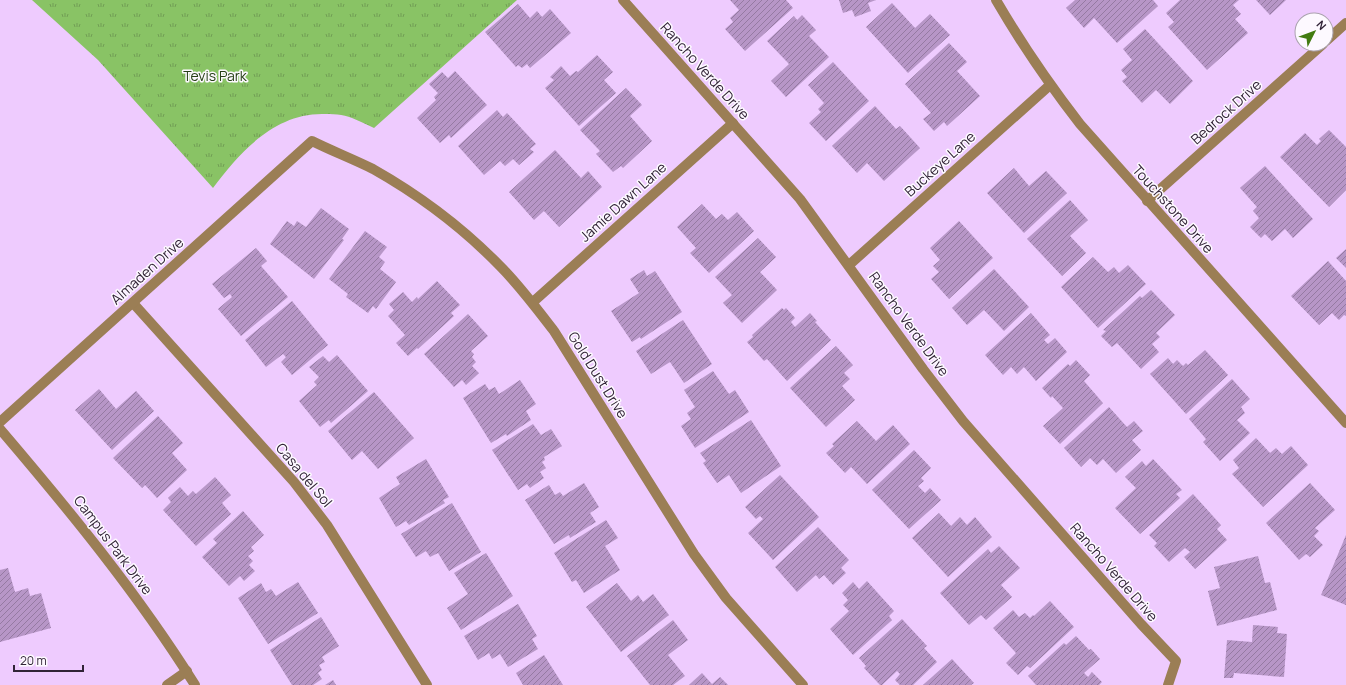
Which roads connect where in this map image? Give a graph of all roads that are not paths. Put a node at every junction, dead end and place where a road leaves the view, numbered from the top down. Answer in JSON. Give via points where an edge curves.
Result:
{"nodes":[{"id":1,"x":622,"y":0,"type":"edge"},
{"id":2,"x":996,"y":0,"type":"edge"},
{"id":3,"x":1346,"y":23,"type":"edge"},
{"id":4,"x":1334,"y":34,"type":"edge"},
{"id":5,"x":1314,"y":52,"type":"edge"},
{"id":6,"x":1050,"y":85,"type":"junction"},
{"id":7,"x":733,"y":123,"type":"junction"},
{"id":8,"x":312,"y":141,"type":"joint"},
{"id":9,"x":1147,"y":201,"type":"junction"},
{"id":10,"x":849,"y":265,"type":"junction"},
{"id":11,"x":533,"y":302,"type":"junction"},
{"id":12,"x":133,"y":303,"type":"junction"},
{"id":13,"x":1344,"y":416,"type":"edge"},
{"id":14,"x":0,"y":422,"type":"edge"},
{"id":15,"x":0,"y":429,"type":"edge"},
{"id":16,"x":187,"y":671,"type":"junction"},
{"id":17,"x":167,"y":685,"type":"edge"},
{"id":18,"x":195,"y":685,"type":"edge"},
{"id":19,"x":427,"y":685,"type":"edge"},
{"id":20,"x":803,"y":685,"type":"edge"},
{"id":21,"x":1168,"y":685,"type":"edge"}],
"edges":[{"from":1,"to":7,"type":"street","name":"Rancho Verde Drive"},
{"from":2,"to":6,"type":"street","name":"Touchstone Drive"},
{"from":3,"to":4,"type":"street"},
{"from":5,"to":9,"type":"street","name":"Bedrock Drive"},
{"from":6,"to":9,"type":"street","name":"Touchstone Drive","via":[[1080,124]]},
{"from":6,"to":10,"type":"street","name":"Buckeye Lane"},
{"from":7,"to":10,"type":"street","name":"Rancho Verde Drive","via":[[800,199]]},
{"from":7,"to":11,"type":"street","name":"Jamie Dawn Lane"},
{"from":8,"to":11,"type":"street","name":"Gold Dust Drive","via":[[372,169],[413,194],[458,227],[500,266]]},
{"from":8,"to":12,"type":"street","name":"Almaden Drive"},
{"from":9,"to":13,"type":"street","name":"Touchstone Drive"},
{"from":10,"to":21,"type":"street","name":"Rancho Verde Drive","via":[[963,421],[1176,661]]},
{"from":11,"to":20,"type":"street","name":"Gold Dust Drive","via":[[554,331],[694,554],[726,598]]},
{"from":12,"to":14,"type":"street","name":"Almaden Drive"},
{"from":12,"to":19,"type":"street","name":"Casa del Sol","via":[[294,482],[327,525]]},
{"from":15,"to":16,"type":"street","name":"Campus Park Drive","via":[[75,518]]},
{"from":16,"to":17,"type":"street"},
{"from":16,"to":18,"type":"street","name":"Campus Park Drive"}]}
